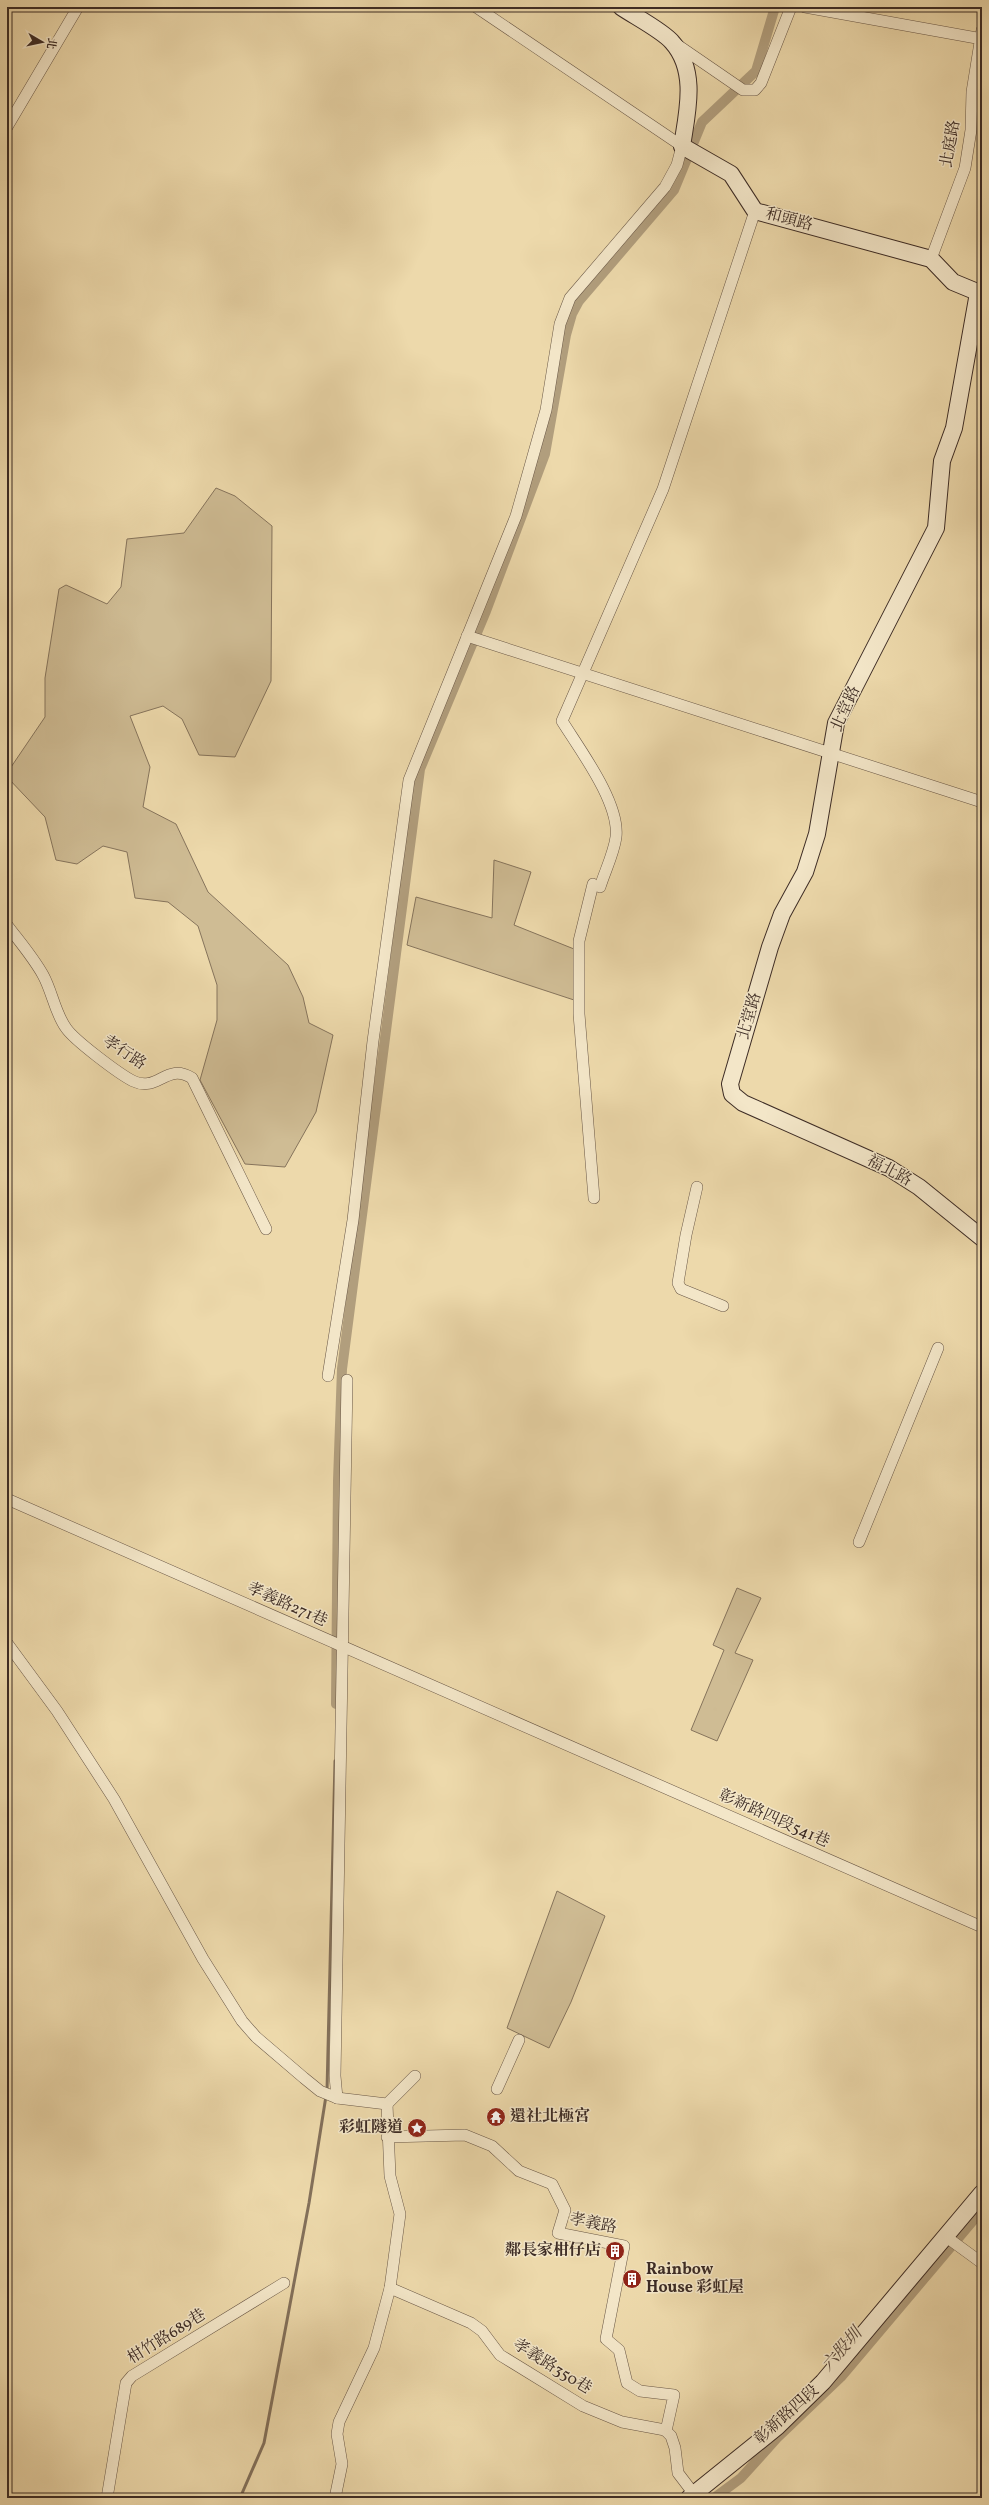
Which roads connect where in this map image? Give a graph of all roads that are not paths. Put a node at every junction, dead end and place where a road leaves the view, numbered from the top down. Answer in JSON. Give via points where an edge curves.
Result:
{"nodes":[{"id":1,"x":78,"y":7,"type":"edge"},
{"id":2,"x":476,"y":7,"type":"edge"},
{"id":3,"x":621,"y":7,"type":"edge"},
{"id":4,"x":791,"y":7,"type":"edge"},
{"id":5,"x":805,"y":7,"type":"edge"},
{"id":6,"x":982,"y":36,"type":"edge"},
{"id":7,"x":672,"y":42,"type":"junction"},
{"id":8,"x":7,"y":127,"type":"edge"},
{"id":9,"x":682,"y":146,"type":"junction"},
{"id":10,"x":755,"y":211,"type":"junction"},
{"id":11,"x":931,"y":258,"type":"junction"},
{"id":12,"x":980,"y":294,"type":"edge"},
{"id":13,"x":467,"y":636,"type":"junction"},
{"id":14,"x":584,"y":673,"type":"junction"},
{"id":15,"x":832,"y":752,"type":"junction"},
{"id":16,"x":982,"y":802,"type":"edge"},
{"id":17,"x":7,"y":925,"type":"edge"},
{"id":18,"x":785,"y":1122,"type":"joint"},
{"id":19,"x":697,"y":1187,"type":"dead end"},
{"id":20,"x":594,"y":1198,"type":"dead end"},
{"id":21,"x":266,"y":1229,"type":"dead end"},
{"id":22,"x":982,"y":1238,"type":"edge"},
{"id":23,"x":723,"y":1306,"type":"dead end"},
{"id":24,"x":938,"y":1348,"type":"dead end"},
{"id":25,"x":328,"y":1376,"type":"dead end"},
{"id":26,"x":347,"y":1380,"type":"dead end"},
{"id":27,"x":7,"y":1499,"type":"edge"},
{"id":28,"x":859,"y":1542,"type":"dead end"},
{"id":29,"x":7,"y":1643,"type":"edge"},
{"id":30,"x":344,"y":1648,"type":"junction"},
{"id":31,"x":554,"y":1740,"type":"joint"},
{"id":32,"x":982,"y":1927,"type":"edge"},
{"id":33,"x":519,"y":2040,"type":"dead end"},
{"id":34,"x":415,"y":2076,"type":"dead end"},
{"id":35,"x":497,"y":2090,"type":"dead end"},
{"id":36,"x":337,"y":2098,"type":"junction"},
{"id":37,"x":387,"y":2104,"type":"junction"},
{"id":38,"x":387,"y":2136,"type":"junction"},
{"id":39,"x":982,"y":2193,"type":"edge"},
{"id":40,"x":946,"y":2236,"type":"junction"},
{"id":41,"x":982,"y":2263,"type":"edge"},
{"id":42,"x":284,"y":2283,"type":"dead end"},
{"id":43,"x":390,"y":2288,"type":"junction"},
{"id":44,"x":666,"y":2431,"type":"junction"},
{"id":45,"x":691,"y":2496,"type":"edge"},
{"id":46,"x":107,"y":2498,"type":"edge"},
{"id":47,"x":335,"y":2498,"type":"edge"}],
"edges":[{"from":1,"to":8,"type":"street"},
{"from":2,"to":9,"type":"street"},
{"from":3,"to":7,"type":"street"},
{"from":4,"to":7,"type":"street","via":[[761,83],[755,90],[743,90]]},
{"from":5,"to":6,"type":"street"},
{"from":6,"to":11,"type":"street","name":"北庭路","via":[[972,92],[971,130],[965,168]]},
{"from":7,"to":9,"type":"street","via":[[683,62],[688,82],[689,103]]},
{"from":9,"to":10,"type":"street","name":"和頭路","via":[[731,174]]},
{"from":9,"to":13,"type":"street","via":[[677,165],[665,187],[570,298],[560,324],[546,410],[516,516]]},
{"from":10,"to":11,"type":"street","name":"和頭路"},
{"from":10,"to":14,"type":"street","via":[[662,489]]},
{"from":11,"to":12,"type":"street","via":[[953,282]]},
{"from":12,"to":15,"type":"street","name":"北堂路","via":[[954,428],[942,460],[936,528],[836,723]]},
{"from":13,"to":14,"type":"street"},
{"from":13,"to":25,"type":"street","via":[[409,780],[373,1042],[353,1220]]},
{"from":14,"to":15,"type":"street"},
{"from":14,"to":20,"type":"street","via":[[562,721],[610,801],[615,818],[616,837],[579,940],[579,1014]]},
{"from":15,"to":16,"type":"street"},
{"from":15,"to":18,"type":"street","name":"北堂路","via":[[818,834],[805,872],[782,914],[770,947],[730,1084],[732,1094],[744,1103]]},
{"from":17,"to":21,"type":"street","name":"孝行路","via":[[42,974],[65,1028],[76,1039],[132,1080],[144,1085],[154,1083],[166,1074],[175,1072],[184,1073],[192,1078]]},
{"from":18,"to":22,"type":"street","name":"福北路","via":[[889,1168],[919,1187]]},
{"from":19,"to":23,"type":"street","via":[[678,1283],[681,1288]]},
{"from":24,"to":28,"type":"street"},
{"from":26,"to":30,"type":"street"},
{"from":27,"to":30,"type":"street","name":"孝義路271巷"},
{"from":29,"to":36,"type":"street","via":[[57,1711],[114,1799],[203,1959],[242,2021],[320,2091]]},
{"from":30,"to":31,"type":"street","name":"孝義路271巷"},
{"from":30,"to":36,"type":"street","via":[[335,2076]]},
{"from":31,"to":32,"type":"street","name":"彰新路四段541巷"},
{"from":33,"to":35,"type":"street"},
{"from":34,"to":37,"type":"street"},
{"from":36,"to":37,"type":"street"},
{"from":37,"to":38,"type":"street"},
{"from":38,"to":43,"type":"street","via":[[390,2176],[400,2214]]},
{"from":38,"to":44,"type":"street","name":"孝義路","via":[[465,2135],[492,2146],[519,2171],[552,2184],[565,2210],[558,2233],[624,2246],[606,2339],[619,2350],[627,2382],[640,2391],[674,2395]]},
{"from":39,"to":40,"type":"street","name":"彰新路四段"},
{"from":40,"to":41,"type":"street"},
{"from":40,"to":45,"type":"street","name":"彰新路四段","via":[[823,2382],[777,2427]]},
{"from":42,"to":46,"type":"street","name":"柑竹路689巷","via":[[132,2376],[126,2384]]},
{"from":43,"to":44,"type":"street","name":"孝義路350巷","via":[[472,2323],[482,2331],[500,2355],[582,2406],[622,2422]]},
{"from":43,"to":47,"type":"street","via":[[374,2348],[339,2422],[337,2434],[342,2464]]},
{"from":44,"to":45,"type":"street","via":[[671,2436],[675,2448],[678,2473]]}]}
